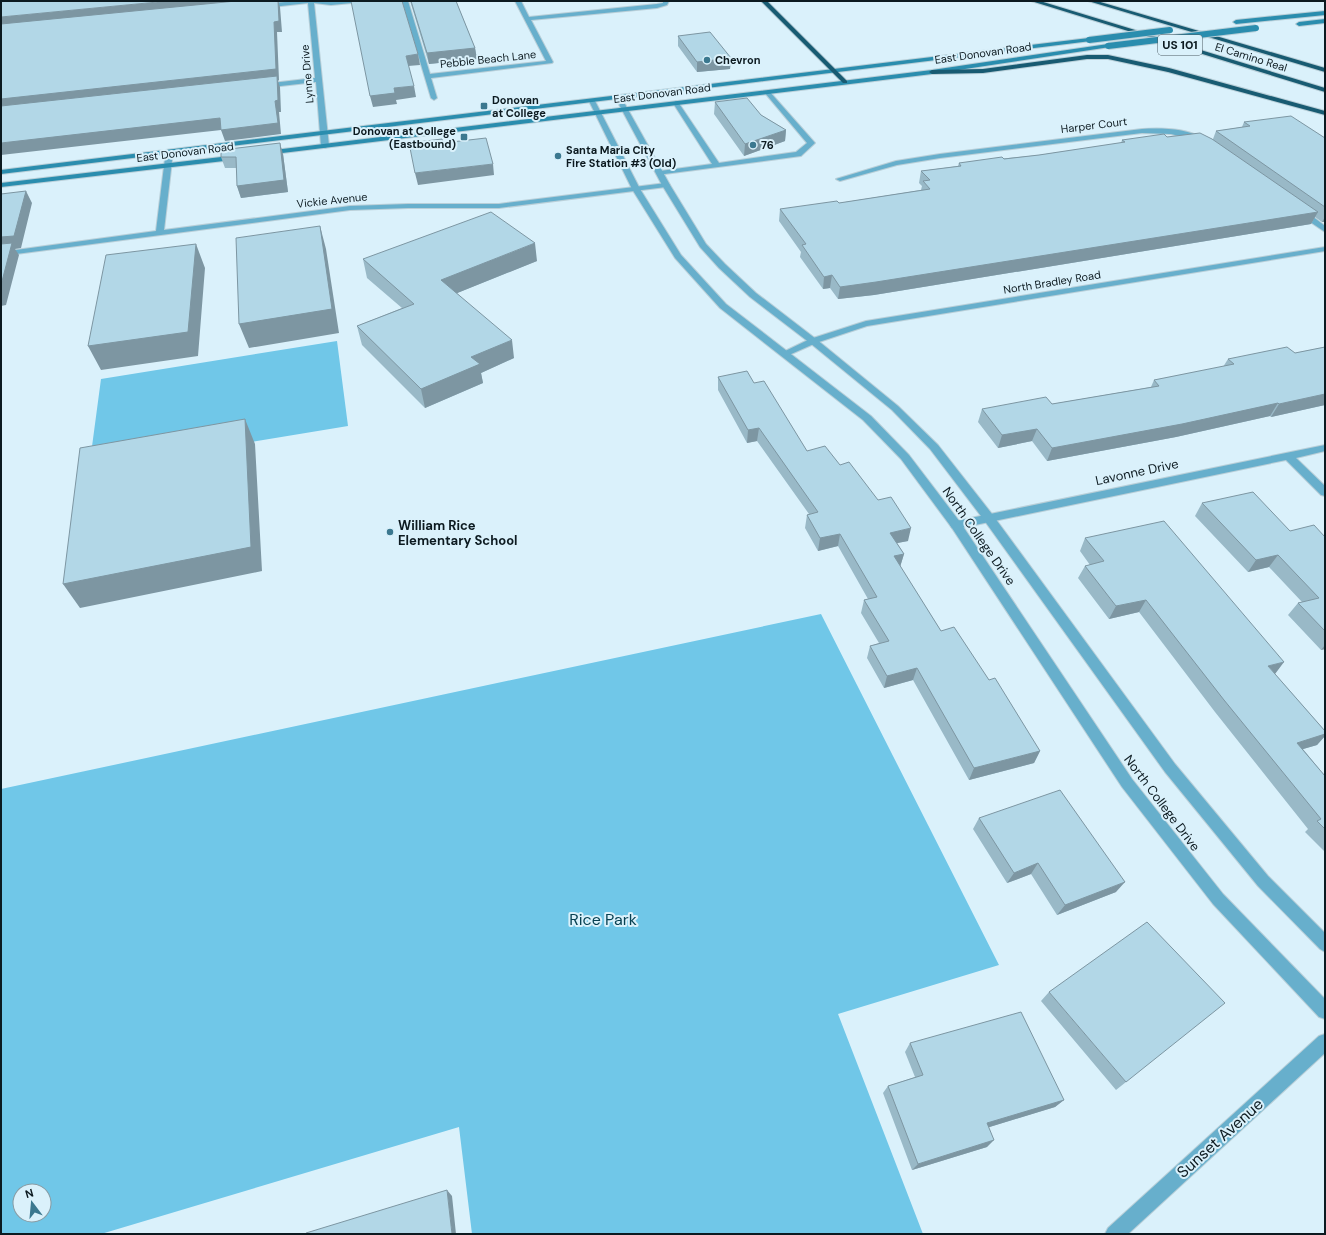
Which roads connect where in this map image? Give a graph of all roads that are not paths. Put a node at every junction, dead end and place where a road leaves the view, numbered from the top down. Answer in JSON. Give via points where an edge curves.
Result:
{"nodes":[{"id":1,"x":312,"y":1,"type":"edge"},
{"id":2,"x":352,"y":1,"type":"edge"},
{"id":3,"x":405,"y":1,"type":"edge"},
{"id":4,"x":518,"y":1,"type":"edge"},
{"id":5,"x":764,"y":1,"type":"edge"},
{"id":6,"x":1031,"y":1,"type":"edge"},
{"id":7,"x":1034,"y":1,"type":"edge"},
{"id":8,"x":1091,"y":1,"type":"edge"},
{"id":9,"x":665,"y":2,"type":"edge"},
{"id":10,"x":1044,"y":4,"type":"junction"},
{"id":11,"x":255,"y":7,"type":"edge"},
{"id":12,"x":1325,"y":13,"type":"edge"},
{"id":13,"x":528,"y":19,"type":"junction"},
{"id":14,"x":1325,"y":21,"type":"edge"},
{"id":15,"x":1229,"y":23,"type":"dead end"},
{"id":16,"x":1294,"y":24,"type":"dead end"},
{"id":17,"x":1205,"y":26,"type":"dead end"},
{"id":18,"x":1264,"y":28,"type":"dead end"},
{"id":19,"x":1325,"y":69,"type":"edge"},
{"id":20,"x":834,"y":70,"type":"junction"},
{"id":21,"x":932,"y":72,"type":"junction"},
{"id":22,"x":428,"y":76,"type":"junction"},
{"id":23,"x":318,"y":80,"type":"junction"},
{"id":24,"x":845,"y":82,"type":"junction"},
{"id":25,"x":254,"y":87,"type":"edge"},
{"id":26,"x":1325,"y":90,"type":"edge"},
{"id":27,"x":767,"y":92,"type":"junction"},
{"id":28,"x":618,"y":97,"type":"junction"},
{"id":29,"x":434,"y":98,"type":"dead end"},
{"id":30,"x":592,"y":100,"type":"junction"},
{"id":31,"x":676,"y":102,"type":"junction"},
{"id":32,"x":624,"y":109,"type":"junction"},
{"id":33,"x":598,"y":112,"type":"junction"},
{"id":34,"x":1325,"y":113,"type":"edge"},
{"id":35,"x":323,"y":134,"type":"junction"},
{"id":36,"x":1206,"y":144,"type":"edge"},
{"id":37,"x":325,"y":146,"type":"junction"},
{"id":38,"x":169,"y":152,"type":"junction"},
{"id":39,"x":262,"y":154,"type":"edge"},
{"id":40,"x":246,"y":156,"type":"edge"},
{"id":41,"x":717,"y":165,"type":"junction"},
{"id":42,"x":167,"y":166,"type":"junction"},
{"id":43,"x":1,"y":172,"type":"edge"},
{"id":44,"x":660,"y":173,"type":"junction"},
{"id":45,"x":840,"y":179,"type":"dead end"},
{"id":46,"x":666,"y":185,"type":"junction"},
{"id":47,"x":1,"y":186,"type":"edge"},
{"id":48,"x":636,"y":189,"type":"junction"},
{"id":49,"x":1293,"y":206,"type":"edge"},
{"id":50,"x":1325,"y":230,"type":"edge"},
{"id":51,"x":160,"y":233,"type":"junction"},
{"id":52,"x":1325,"y":249,"type":"edge"},
{"id":53,"x":1,"y":254,"type":"edge"},
{"id":54,"x":813,"y":341,"type":"junction"},
{"id":55,"x":786,"y":353,"type":"junction"},
{"id":56,"x":1325,"y":448,"type":"edge"},
{"id":57,"x":1287,"y":455,"type":"junction"},
{"id":58,"x":1325,"y":492,"type":"edge"},
{"id":59,"x":988,"y":518,"type":"junction"},
{"id":60,"x":956,"y":525,"type":"junction"},
{"id":61,"x":1325,"y":944,"type":"edge"},
{"id":62,"x":1325,"y":1011,"type":"edge"},
{"id":63,"x":1325,"y":1042,"type":"edge"},
{"id":64,"x":1114,"y":1234,"type":"edge"}],
"edges":[{"from":1,"to":2,"type":"street"},
{"from":1,"to":11,"type":"street"},
{"from":1,"to":23,"type":"street","name":"Lynne Drive"},
{"from":3,"to":22,"type":"street"},
{"from":4,"to":13,"type":"street"},
{"from":5,"to":20,"type":"highway"},
{"from":6,"to":10,"type":"highway"},
{"from":7,"to":10,"type":"highway","name":"El Camino Real","number":"US 101"},
{"from":8,"to":19,"type":"highway","name":"El Camino Real","number":"US 101"},
{"from":9,"to":13,"type":"street","via":[[652,7]]},
{"from":10,"to":26,"type":"highway","name":"El Camino Real","number":"US 101"},
{"from":12,"to":15,"type":"main road"},
{"from":13,"to":22,"type":"street","name":"Pebble Beach Lane","via":[[550,62]]},
{"from":14,"to":16,"type":"main road"},
{"from":17,"to":20,"type":"main road","name":"East Donovan Road","bridge":true},
{"from":18,"to":21,"type":"main road","name":"East Donovan Road","bridge":true,"via":[[1108,46]]},
{"from":20,"to":24,"type":"highway"},
{"from":20,"to":28,"type":"main road","name":"East Donovan Road"},
{"from":21,"to":24,"type":"main road","name":"East Donovan Road"},
{"from":21,"to":34,"type":"highway","via":[[983,71],[1087,57],[1108,57],[1169,70]]},
{"from":22,"to":29,"type":"street"},
{"from":23,"to":25,"type":"street"},
{"from":23,"to":35,"type":"street","name":"Lynne Drive"},
{"from":24,"to":27,"type":"main road","name":"East Donovan Road"},
{"from":27,"to":31,"type":"main road","name":"East Donovan Road"},
{"from":27,"to":41,"type":"street","via":[[811,143],[798,154]]},
{"from":28,"to":30,"type":"main road","name":"East Donovan Road"},
{"from":28,"to":32,"type":"street","name":"North College Drive"},
{"from":30,"to":33,"type":"street","name":"North College Drive"},
{"from":30,"to":35,"type":"main road","name":"East Donovan Road"},
{"from":31,"to":32,"type":"main road","name":"East Donovan Road"},
{"from":31,"to":41,"type":"street"},
{"from":32,"to":33,"type":"main road","name":"East Donovan Road"},
{"from":32,"to":44,"type":"street","name":"North College Drive"},
{"from":33,"to":37,"type":"main road","name":"East Donovan Road"},
{"from":33,"to":48,"type":"street","name":"North College Drive"},
{"from":35,"to":37,"type":"street","name":"Lynne Drive"},
{"from":35,"to":38,"type":"main road","name":"East Donovan Road"},
{"from":36,"to":45,"type":"street","name":"Harper Court","via":[[1197,138],[1177,133],[1142,131],[940,156],[896,163]]},
{"from":37,"to":39,"type":"main road","name":"East Donovan Road"},
{"from":38,"to":42,"type":"street"},
{"from":38,"to":43,"type":"main road","name":"East Donovan Road"},
{"from":40,"to":42,"type":"main road","name":"East Donovan Road"},
{"from":41,"to":44,"type":"street"},
{"from":42,"to":47,"type":"main road","name":"East Donovan Road"},
{"from":42,"to":51,"type":"street"},
{"from":44,"to":46,"type":"street","name":"North College Drive"},
{"from":46,"to":48,"type":"street","name":"Vickie Avenue"},
{"from":46,"to":54,"type":"street","name":"North College Drive","via":[[703,245],[722,266],[753,295]]},
{"from":48,"to":51,"type":"street","name":"Vickie Avenue","via":[[499,206],[350,208]]},
{"from":48,"to":55,"type":"street","name":"North College Drive","via":[[678,256],[718,300]]},
{"from":49,"to":50,"type":"street"},
{"from":51,"to":53,"type":"street","name":"Vickie Avenue"},
{"from":52,"to":54,"type":"street","name":"North Bradley Road","via":[[866,324]]},
{"from":54,"to":55,"type":"street","name":"North Bradley Road"},
{"from":54,"to":59,"type":"street","name":"North College Drive","via":[[896,408],[934,447]]},
{"from":55,"to":60,"type":"street","name":"North College Drive","via":[[867,418],[905,457]]},
{"from":56,"to":57,"type":"street","name":"Lavonne Drive"},
{"from":57,"to":58,"type":"street"},
{"from":57,"to":59,"type":"street","name":"Lavonne Drive"},
{"from":59,"to":60,"type":"street","name":"Lavonne Drive"},
{"from":59,"to":61,"type":"street","name":"North College Drive","via":[[1170,768],[1263,881]]},
{"from":60,"to":62,"type":"street","name":"North College Drive","via":[[1127,783],[1218,899]]},
{"from":63,"to":64,"type":"street","name":"Sunset Avenue"}]}
